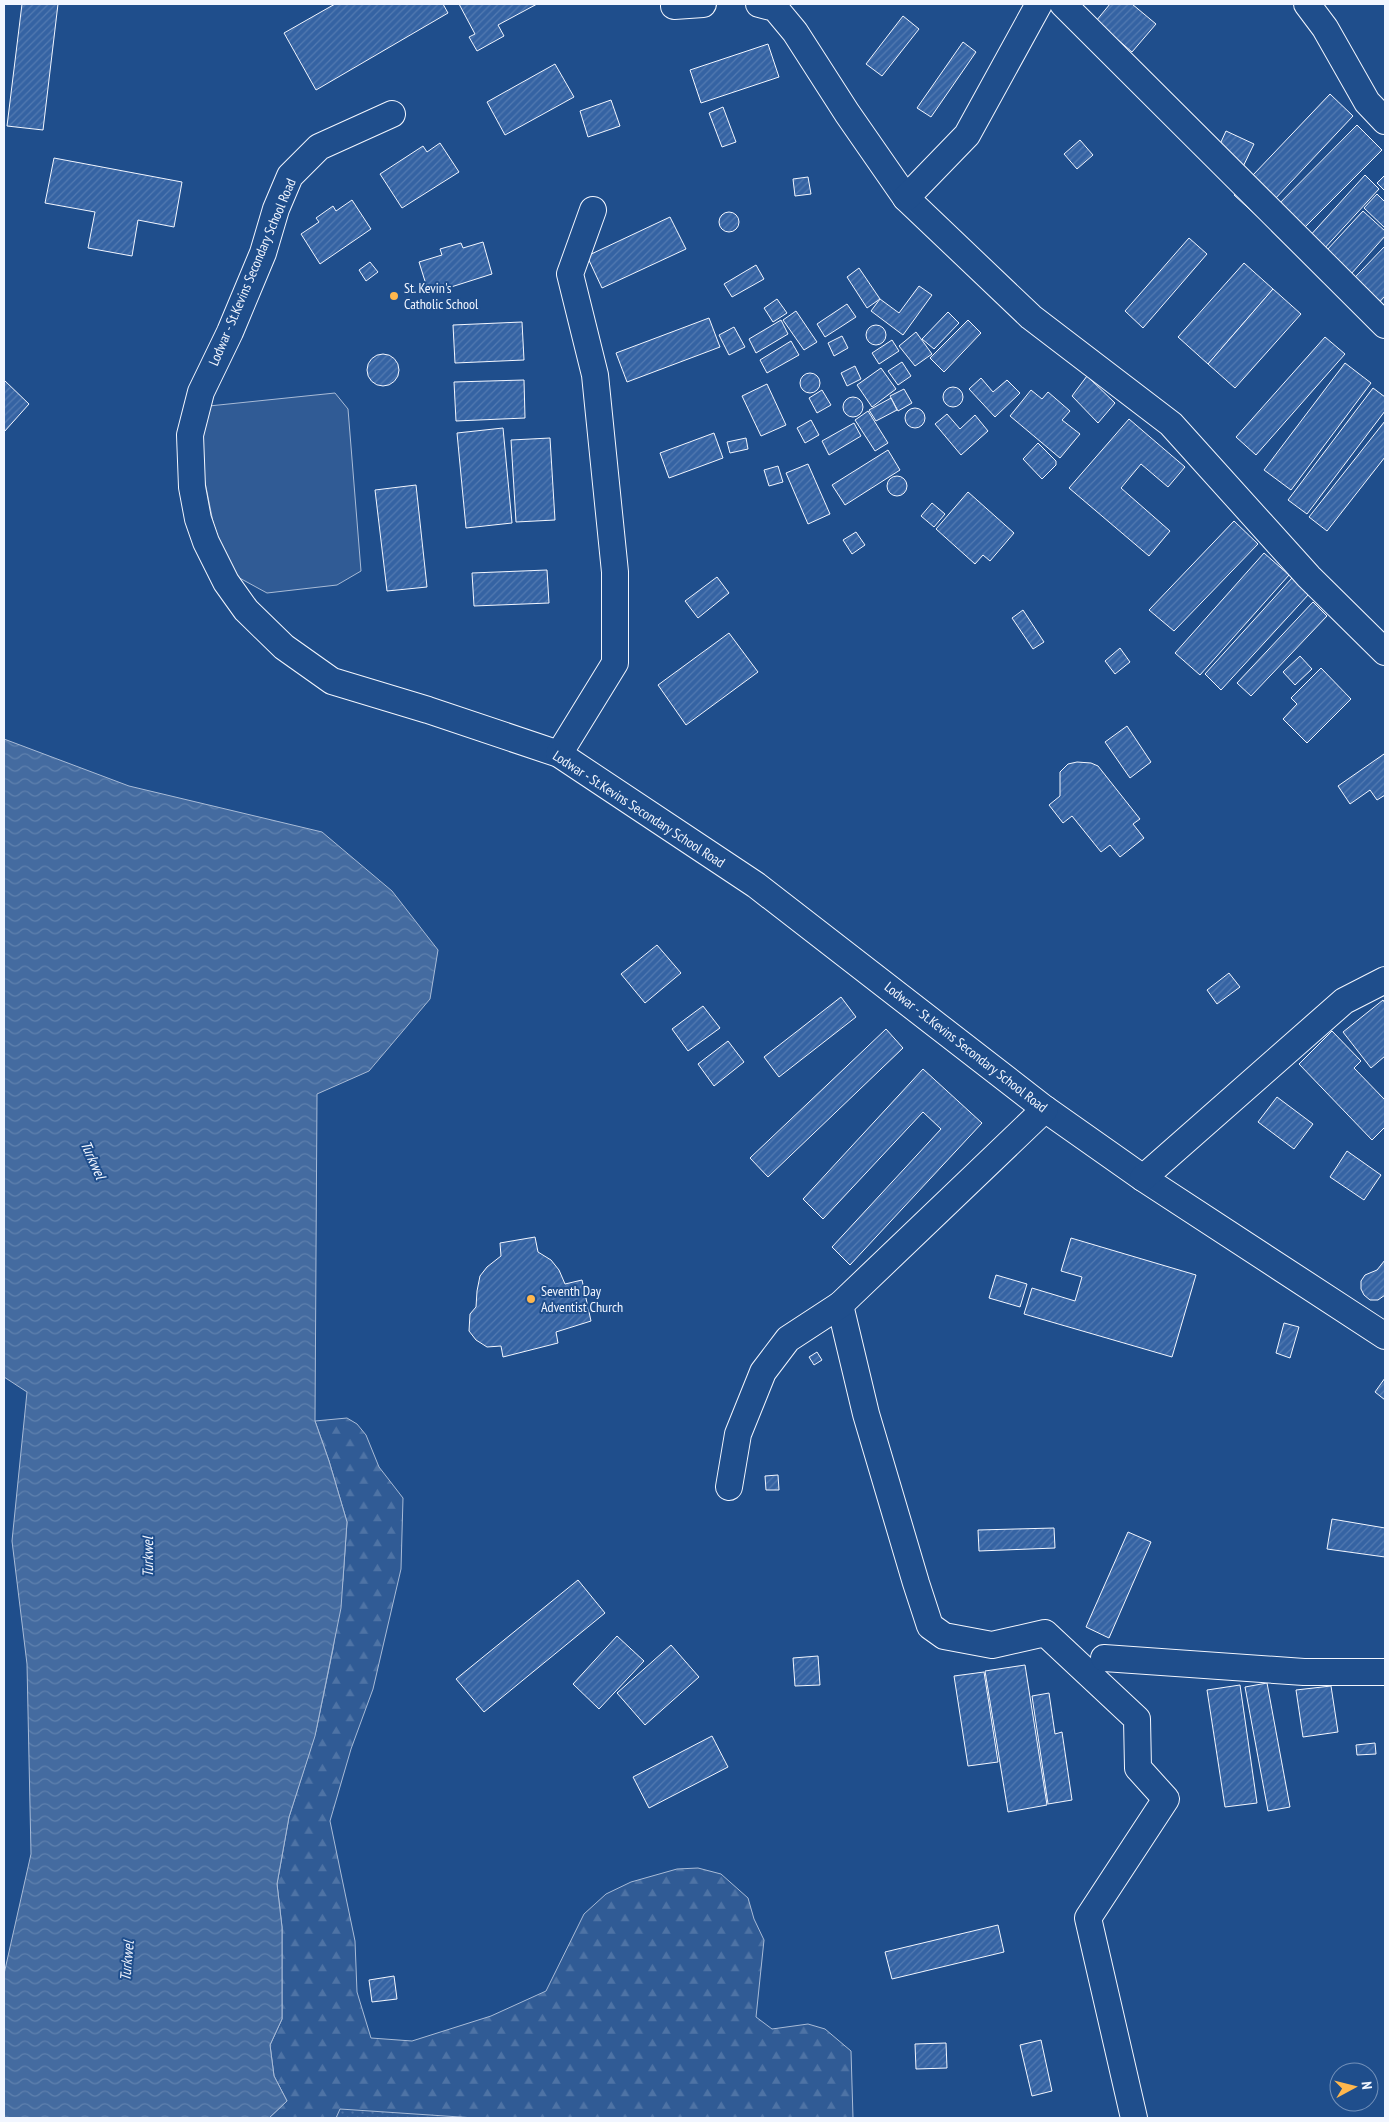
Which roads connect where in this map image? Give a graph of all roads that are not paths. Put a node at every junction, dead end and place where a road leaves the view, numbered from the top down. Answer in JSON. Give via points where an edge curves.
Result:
{"nodes":[{"id":1,"x":703,"y":4,"type":"edge"},
{"id":2,"x":760,"y":4,"type":"edge"},
{"id":3,"x":1039,"y":4,"type":"edge"},
{"id":4,"x":1063,"y":4,"type":"edge"},
{"id":5,"x":1306,"y":4,"type":"edge"},
{"id":6,"x":674,"y":6,"type":"dead end"},
{"id":7,"x":392,"y":114,"type":"dead end"},
{"id":8,"x":1385,"y":121,"type":"edge"},
{"id":9,"x":906,"y":198,"type":"junction"},
{"id":10,"x":593,"y":210,"type":"dead end"},
{"id":11,"x":1385,"y":325,"type":"edge"},
{"id":12,"x":1385,"y":652,"type":"edge"},
{"id":13,"x":559,"y":754,"type":"junction"},
{"id":14,"x":1385,"y":980,"type":"edge"},
{"id":15,"x":1045,"y":1109,"type":"junction"},
{"id":16,"x":1143,"y":1178,"type":"junction"},
{"id":17,"x":840,"y":1305,"type":"junction"},
{"id":18,"x":1385,"y":1336,"type":"edge"},
{"id":19,"x":729,"y":1488,"type":"dead end"},
{"id":20,"x":1104,"y":1658,"type":"dead end"},
{"id":21,"x":1385,"y":1672,"type":"edge"},
{"id":22,"x":1134,"y":2118,"type":"edge"}],
"edges":[{"from":1,"to":6,"type":"street"},
{"from":2,"to":9,"type":"street","via":[[774,8],[795,32]]},
{"from":3,"to":9,"type":"street","via":[[967,135]]},
{"from":4,"to":11,"type":"street"},
{"from":5,"to":8,"type":"street","via":[[1325,28],[1367,102]]},
{"from":7,"to":13,"type":"street","name":"Lodwar - St.Kevins Secondary School Road","via":[[319,147],[290,176],[260,261],[201,392],[190,435],[192,487],[198,520],[226,582],[246,610],[284,647],[332,681]]},
{"from":9,"to":12,"type":"street","via":[[1031,317],[1171,424],[1309,577]]},
{"from":10,"to":13,"type":"street","via":[[570,274],[595,375],[615,572],[615,663]]},
{"from":13,"to":15,"type":"street","name":"Lodwar - St.Kevins Secondary School Road","via":[[756,885]]},
{"from":14,"to":16,"type":"street","via":[[1344,1001]]},
{"from":15,"to":16,"type":"street","name":"Lodwar - St.Kevins Secondary School Road"},
{"from":15,"to":17,"type":"street"},
{"from":16,"to":18,"type":"street","name":"Lodwar - St.Kevins Secondary School Road"},
{"from":17,"to":19,"type":"street","via":[[788,1339],[763,1372],[738,1434]]},
{"from":17,"to":22,"type":"street","via":[[866,1414],[930,1626],[944,1636],[992,1645],[1045,1633],[1137,1719],[1138,1768],[1166,1799],[1088,1918]]},
{"from":20,"to":21,"type":"street","via":[[1304,1672]]}]}
